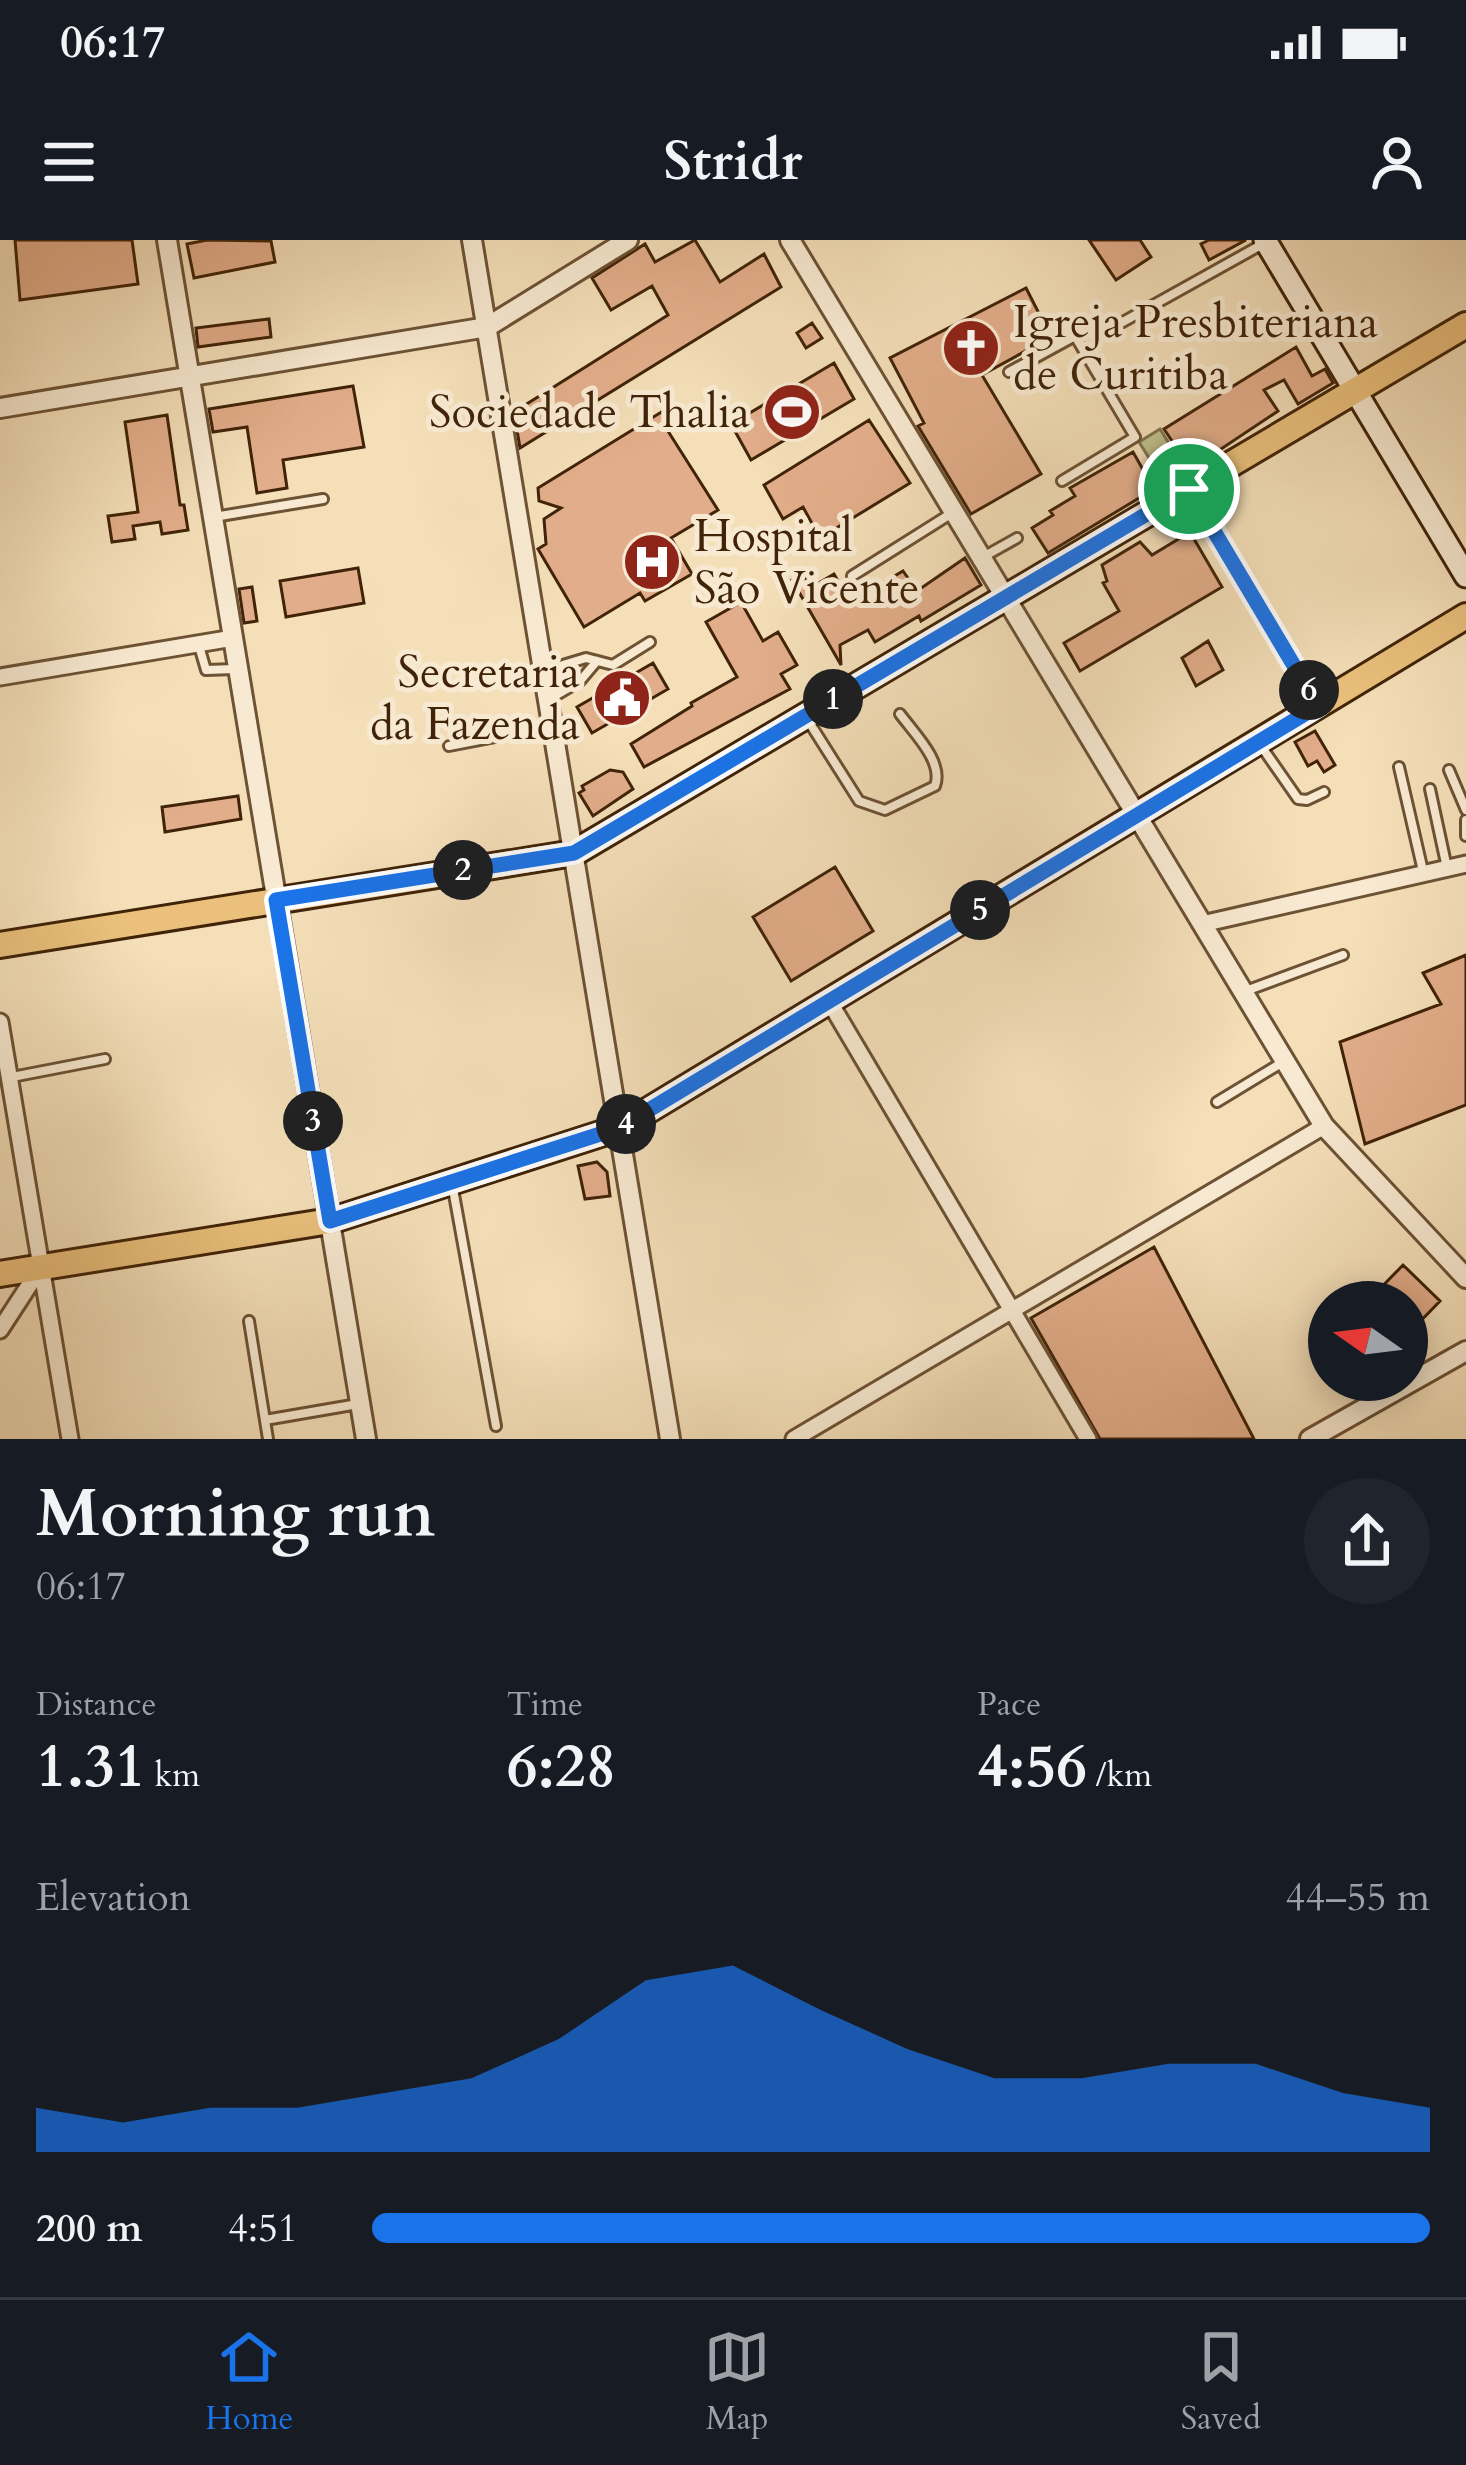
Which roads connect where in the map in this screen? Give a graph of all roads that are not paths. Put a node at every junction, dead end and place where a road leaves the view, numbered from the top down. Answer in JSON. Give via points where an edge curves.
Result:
{"nodes":[{"id":1,"x":167,"y":240,"type":"edge"},
{"id":2,"x":472,"y":240,"type":"edge"},
{"id":3,"x":628,"y":240,"type":"edge"},
{"id":4,"x":790,"y":240,"type":"edge"},
{"id":5,"x":1266,"y":241,"type":"edge"},
{"id":6,"x":1121,"y":323,"type":"dead end"},
{"id":7,"x":1466,"y":325,"type":"edge"},
{"id":8,"x":487,"y":327,"type":"junction"},
{"id":9,"x":1009,"y":373,"type":"dead end"},
{"id":10,"x":190,"y":376,"type":"junction"},
{"id":11,"x":1355,"y":391,"type":"junction"},
{"id":12,"x":0,"y":408,"type":"edge"},
{"id":13,"x":1062,"y":481,"type":"dead end"},
{"id":14,"x":1189,"y":489,"type":"junction"},
{"id":15,"x":323,"y":499,"type":"dead end"},
{"id":16,"x":954,"y":512,"type":"junction"},
{"id":17,"x":213,"y":517,"type":"junction"},
{"id":18,"x":1017,"y":538,"type":"dead end"},
{"id":19,"x":982,"y":558,"type":"junction"},
{"id":20,"x":851,"y":576,"type":"dead end"},
{"id":21,"x":1466,"y":576,"type":"edge"},
{"id":22,"x":1005,"y":597,"type":"junction"},
{"id":23,"x":1466,"y":616,"type":"edge"},
{"id":24,"x":233,"y":638,"type":"junction"},
{"id":25,"x":650,"y":642,"type":"dead end"},
{"id":26,"x":199,"y":644,"type":"junction"},
{"id":27,"x":597,"y":661,"type":"junction"},
{"id":28,"x":238,"y":668,"type":"junction"},
{"id":29,"x":543,"y":670,"type":"junction"},
{"id":30,"x":0,"y":677,"type":"edge"},
{"id":31,"x":548,"y":700,"type":"junction"},
{"id":32,"x":1318,"y":706,"type":"junction"},
{"id":33,"x":900,"y":714,"type":"dead end"},
{"id":34,"x":805,"y":716,"type":"junction"},
{"id":35,"x":552,"y":726,"type":"junction"},
{"id":36,"x":1258,"y":742,"type":"junction"},
{"id":37,"x":449,"y":746,"type":"dead end"},
{"id":38,"x":1400,"y":767,"type":"dead end"},
{"id":39,"x":1449,"y":770,"type":"dead end"},
{"id":40,"x":1430,"y":789,"type":"dead end"},
{"id":41,"x":1324,"y":792,"type":"dead end"},
{"id":42,"x":1466,"y":810,"type":"edge"},
{"id":43,"x":1137,"y":815,"type":"junction"},
{"id":44,"x":1466,"y":820,"type":"edge"},
{"id":45,"x":1466,"y":836,"type":"edge"},
{"id":46,"x":574,"y":853,"type":"junction"},
{"id":47,"x":1466,"y":864,"type":"edge"},
{"id":48,"x":1447,"y":868,"type":"junction"},
{"id":49,"x":1424,"y":873,"type":"junction"},
{"id":50,"x":276,"y":900,"type":"junction"},
{"id":51,"x":1202,"y":924,"type":"junction"},
{"id":52,"x":0,"y":945,"type":"edge"},
{"id":53,"x":1343,"y":955,"type":"dead end"},
{"id":54,"x":1243,"y":992,"type":"junction"},
{"id":55,"x":829,"y":1001,"type":"junction"},
{"id":56,"x":0,"y":1022,"type":"edge"},
{"id":57,"x":104,"y":1059,"type":"dead end"},
{"id":58,"x":1285,"y":1061,"type":"junction"},
{"id":59,"x":6,"y":1081,"type":"edge"},
{"id":60,"x":1217,"y":1102,"type":"dead end"},
{"id":61,"x":1324,"y":1126,"type":"junction"},
{"id":62,"x":619,"y":1128,"type":"junction"},
{"id":63,"x":453,"y":1182,"type":"junction"},
{"id":64,"x":330,"y":1221,"type":"junction"},
{"id":65,"x":41,"y":1267,"type":"junction"},
{"id":66,"x":0,"y":1274,"type":"edge"},
{"id":67,"x":1466,"y":1278,"type":"edge"},
{"id":68,"x":1012,"y":1311,"type":"junction"},
{"id":69,"x":249,"y":1321,"type":"dead end"},
{"id":70,"x":0,"y":1330,"type":"edge"},
{"id":71,"x":1466,"y":1351,"type":"edge"},
{"id":72,"x":360,"y":1403,"type":"junction"},
{"id":73,"x":265,"y":1420,"type":"junction"},
{"id":74,"x":496,"y":1426,"type":"dead end"},
{"id":75,"x":70,"y":1439,"type":"edge"},
{"id":76,"x":268,"y":1439,"type":"edge"},
{"id":77,"x":366,"y":1439,"type":"edge"},
{"id":78,"x":670,"y":1439,"type":"edge"},
{"id":79,"x":794,"y":1439,"type":"edge"},
{"id":80,"x":1088,"y":1439,"type":"edge"},
{"id":81,"x":1310,"y":1439,"type":"edge"}],
"edges":[{"from":1,"to":10,"type":"street"},
{"from":2,"to":8,"type":"street"},
{"from":3,"to":8,"type":"street"},
{"from":4,"to":16,"type":"street"},
{"from":5,"to":6,"type":"lane"},
{"from":5,"to":11,"type":"main road"},
{"from":7,"to":11,"type":"main road"},
{"from":8,"to":10,"type":"street"},
{"from":8,"to":29,"type":"street"},
{"from":9,"to":13,"type":"lane","via":[[1075,336],[1135,437]]},
{"from":10,"to":12,"type":"street"},
{"from":10,"to":17,"type":"street"},
{"from":11,"to":14,"type":"main road"},
{"from":11,"to":21,"type":"main road"},
{"from":14,"to":22,"type":"main road"},
{"from":14,"to":32,"type":"street"},
{"from":15,"to":17,"type":"lane"},
{"from":16,"to":19,"type":"street"},
{"from":16,"to":20,"type":"lane"},
{"from":17,"to":24,"type":"street"},
{"from":18,"to":19,"type":"lane"},
{"from":19,"to":22,"type":"street"},
{"from":22,"to":34,"type":"main road"},
{"from":22,"to":43,"type":"street"},
{"from":23,"to":32,"type":"main road"},
{"from":24,"to":26,"type":"street"},
{"from":24,"to":28,"type":"street"},
{"from":25,"to":27,"type":"lane","via":[[613,665]]},
{"from":26,"to":28,"type":"lane","via":[[206,670]]},
{"from":26,"to":30,"type":"street"},
{"from":27,"to":29,"type":"lane"},
{"from":27,"to":31,"type":"lane"},
{"from":28,"to":50,"type":"street"},
{"from":29,"to":31,"type":"street"},
{"from":31,"to":35,"type":"street"},
{"from":32,"to":36,"type":"main road"},
{"from":33,"to":34,"type":"lane","via":[[939,777],[885,810],[859,801]]},
{"from":34,"to":46,"type":"main road"},
{"from":35,"to":37,"type":"lane"},
{"from":35,"to":46,"type":"street"},
{"from":36,"to":41,"type":"lane","via":[[1298,799]]},
{"from":36,"to":43,"type":"main road"},
{"from":38,"to":49,"type":"lane"},
{"from":39,"to":42,"type":"lane"},
{"from":40,"to":48,"type":"lane"},
{"from":43,"to":51,"type":"street"},
{"from":43,"to":55,"type":"main road"},
{"from":44,"to":45,"type":"lane"},
{"from":46,"to":50,"type":"main road"},
{"from":46,"to":62,"type":"street"},
{"from":47,"to":48,"type":"street"},
{"from":48,"to":49,"type":"street"},
{"from":49,"to":51,"type":"street"},
{"from":50,"to":52,"type":"main road"},
{"from":50,"to":64,"type":"street"},
{"from":51,"to":54,"type":"street"},
{"from":53,"to":54,"type":"lane"},
{"from":54,"to":58,"type":"street"},
{"from":55,"to":62,"type":"main road"},
{"from":55,"to":68,"type":"street"},
{"from":56,"to":59,"type":"street"},
{"from":57,"to":59,"type":"lane"},
{"from":58,"to":60,"type":"lane"},
{"from":58,"to":61,"type":"street"},
{"from":59,"to":65,"type":"street"},
{"from":61,"to":67,"type":"street"},
{"from":61,"to":68,"type":"street"},
{"from":62,"to":63,"type":"main road"},
{"from":62,"to":78,"type":"street"},
{"from":63,"to":64,"type":"main road"},
{"from":63,"to":74,"type":"lane"},
{"from":64,"to":65,"type":"main road"},
{"from":64,"to":72,"type":"street"},
{"from":65,"to":66,"type":"main road"},
{"from":65,"to":70,"type":"street"},
{"from":65,"to":75,"type":"street"},
{"from":68,"to":79,"type":"street"},
{"from":68,"to":80,"type":"street"},
{"from":69,"to":73,"type":"lane"},
{"from":71,"to":81,"type":"street"},
{"from":72,"to":73,"type":"lane"},
{"from":72,"to":77,"type":"street"},
{"from":73,"to":76,"type":"lane"}]}
